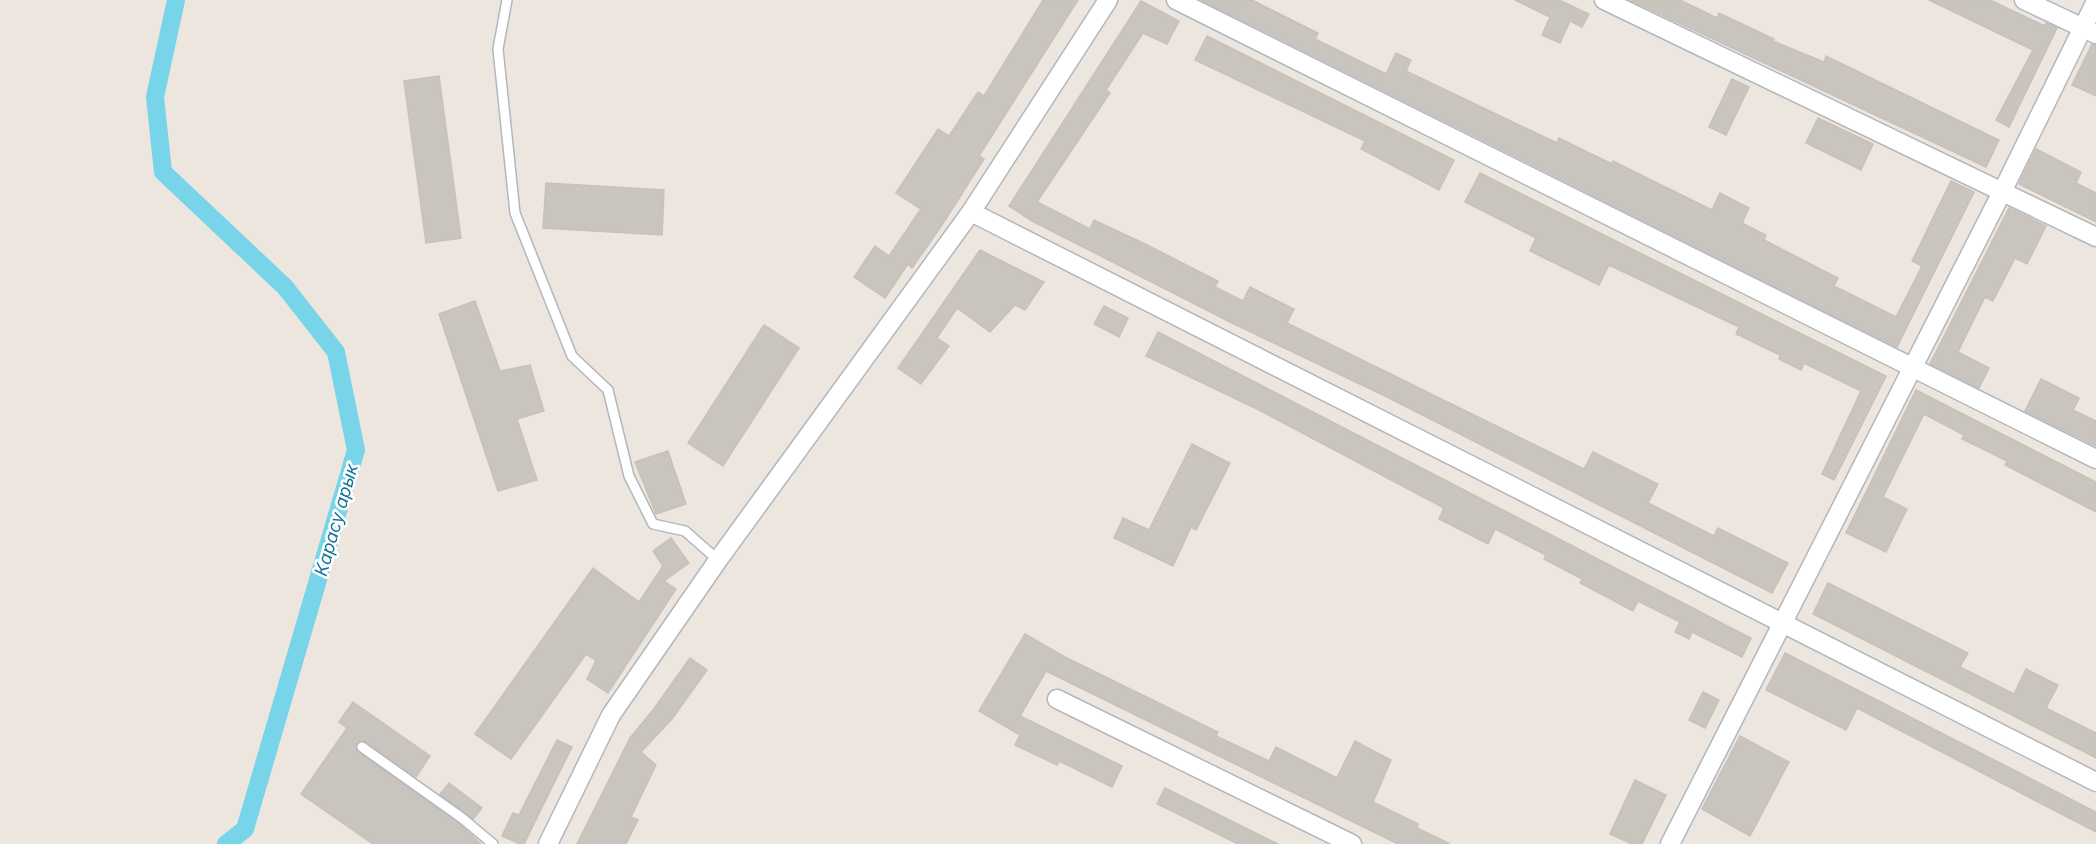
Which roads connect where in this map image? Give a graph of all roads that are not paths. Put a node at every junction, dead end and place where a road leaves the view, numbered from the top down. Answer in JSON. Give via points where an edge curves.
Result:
{"nodes":[{"id":1,"x":507,"y":0,"type":"edge"},
{"id":2,"x":1108,"y":0,"type":"edge"},
{"id":3,"x":1176,"y":0,"type":"edge"},
{"id":4,"x":1604,"y":0,"type":"edge"},
{"id":5,"x":2024,"y":0,"type":"edge"},
{"id":6,"x":2096,"y":1,"type":"edge"},
{"id":7,"x":2090,"y":31,"type":"edge"},
{"id":8,"x":2003,"y":190,"type":"junction"},
{"id":9,"x":971,"y":212,"type":"junction"},
{"id":10,"x":2096,"y":237,"type":"edge"},
{"id":11,"x":1914,"y":366,"type":"junction"},
{"id":12,"x":2096,"y":459,"type":"edge"},
{"id":13,"x":718,"y":560,"type":"junction"},
{"id":14,"x":1783,"y":624,"type":"junction"},
{"id":15,"x":1057,"y":699,"type":"dead end"},
{"id":16,"x":362,"y":747,"type":"dead end"},
{"id":17,"x":2096,"y":782,"type":"edge"},
{"id":18,"x":493,"y":844,"type":"edge"},
{"id":19,"x":549,"y":844,"type":"edge"},
{"id":20,"x":1351,"y":844,"type":"edge"},
{"id":21,"x":1670,"y":844,"type":"edge"}],
"edges":[{"from":1,"to":13,"type":"lane","via":[[498,49],[515,213],[572,356],[608,390],[629,476],[653,524],[685,531]]},
{"from":2,"to":9,"type":"street"},
{"from":3,"to":11,"type":"street"},
{"from":4,"to":8,"type":"street"},
{"from":5,"to":7,"type":"street"},
{"from":6,"to":7,"type":"street"},
{"from":7,"to":8,"type":"street"},
{"from":8,"to":10,"type":"street"},
{"from":8,"to":11,"type":"street"},
{"from":9,"to":13,"type":"street"},
{"from":9,"to":14,"type":"street"},
{"from":11,"to":12,"type":"street"},
{"from":11,"to":14,"type":"street"},
{"from":13,"to":19,"type":"street","via":[[611,715]]},
{"from":14,"to":17,"type":"street"},
{"from":14,"to":21,"type":"street"},
{"from":15,"to":20,"type":"street"},
{"from":16,"to":18,"type":"lane"}]}
